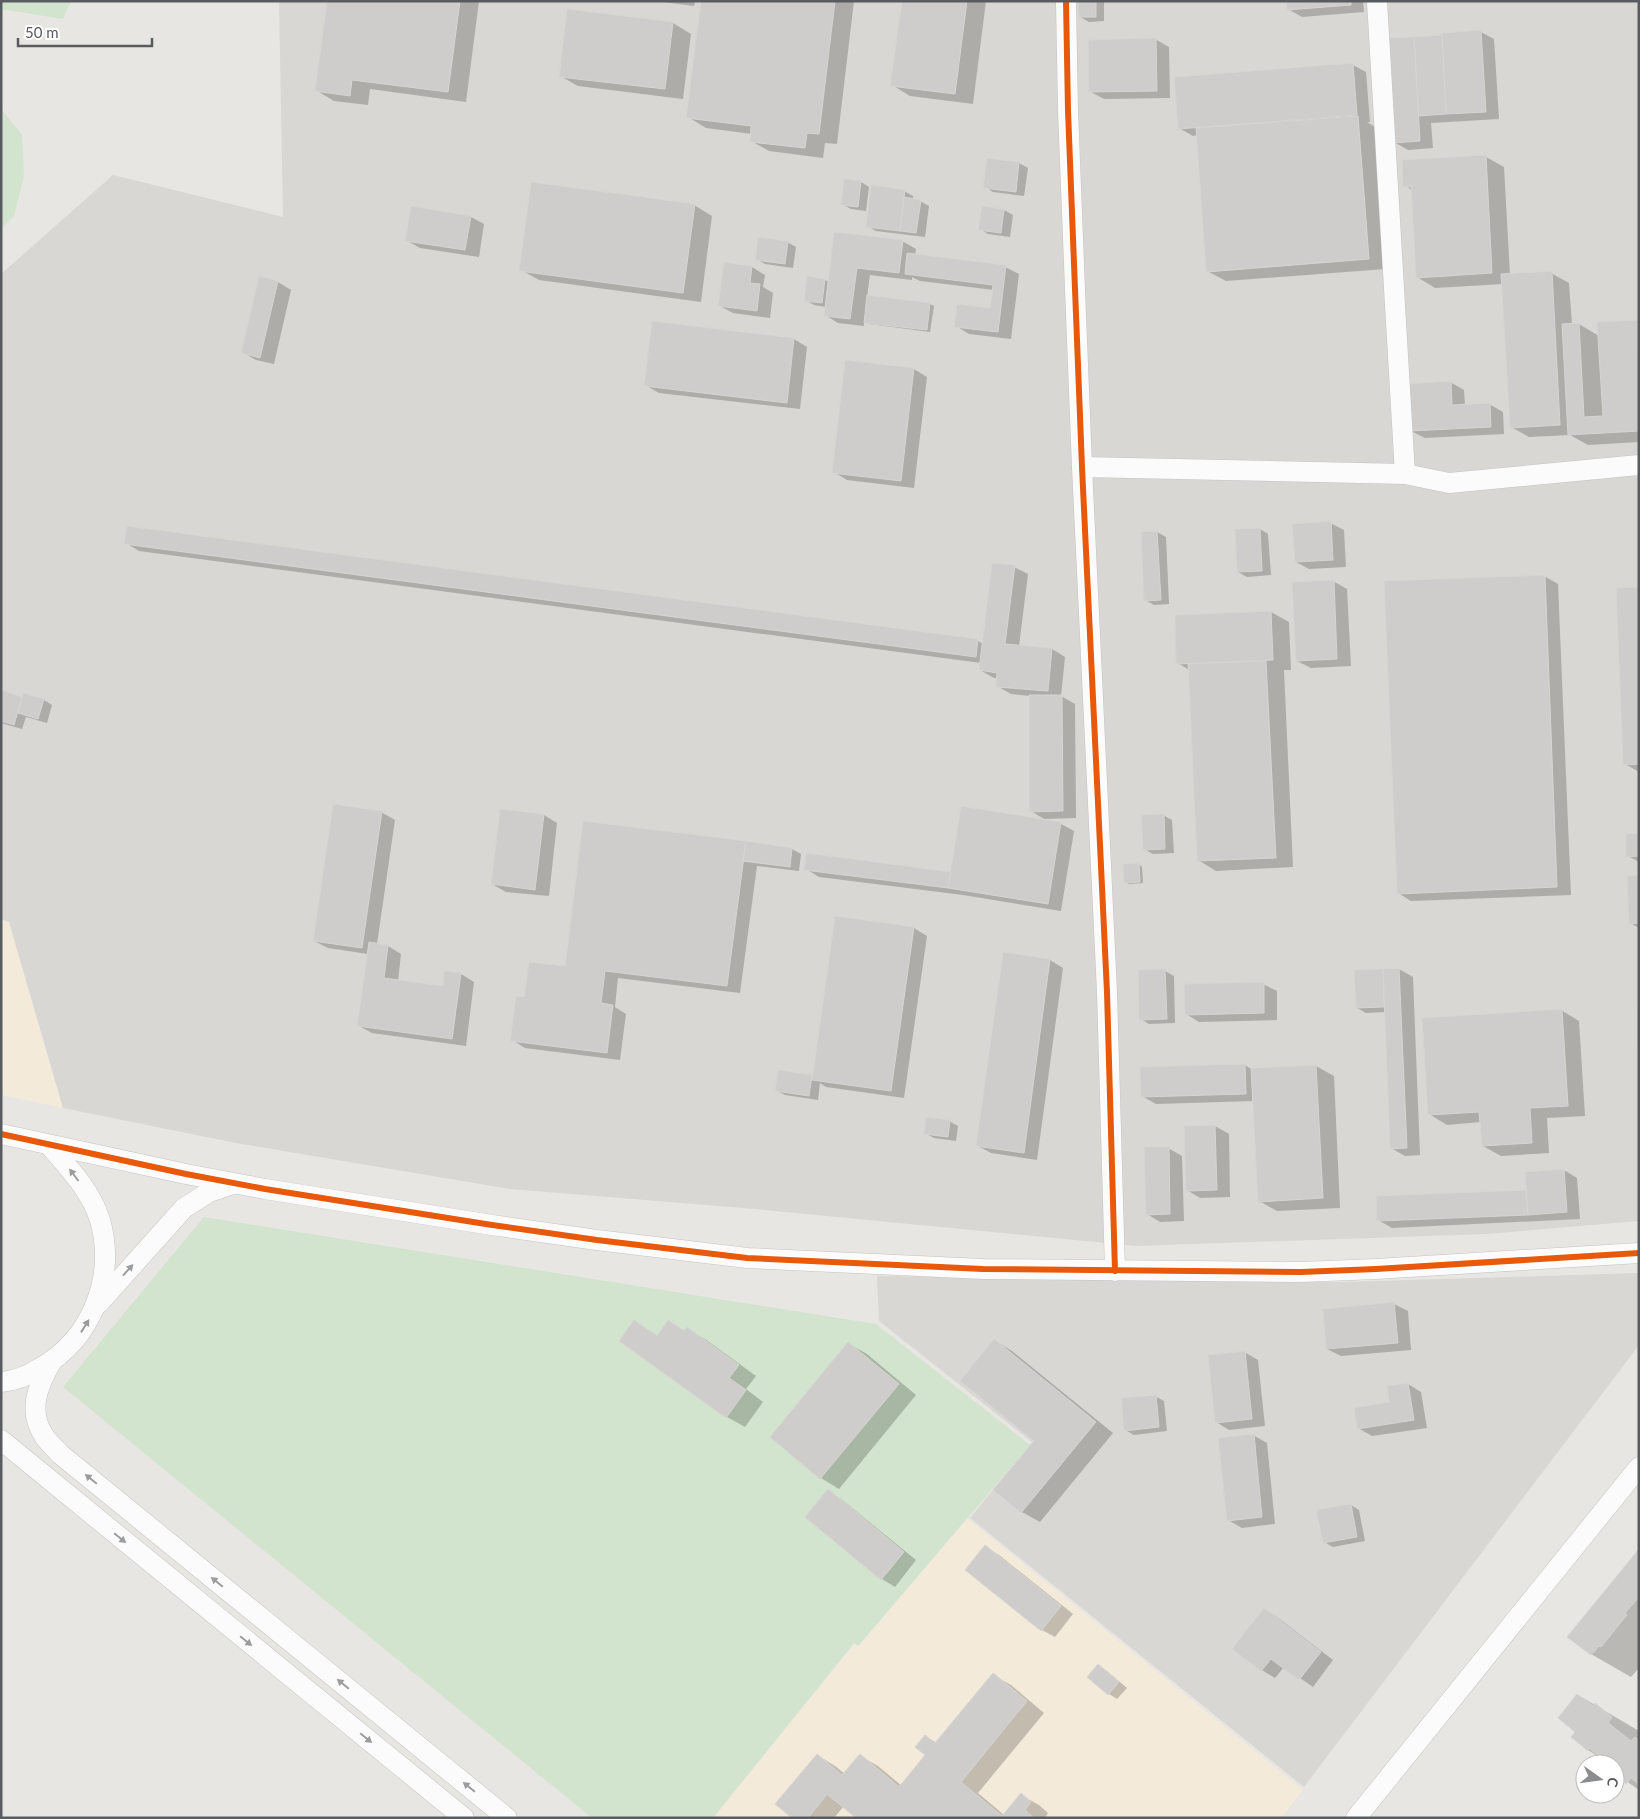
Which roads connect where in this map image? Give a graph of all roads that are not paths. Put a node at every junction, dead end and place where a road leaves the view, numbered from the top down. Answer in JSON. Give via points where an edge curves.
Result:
{"nodes":[{"id":1,"x":1066,"y":1,"type":"edge"},
{"id":2,"x":1376,"y":1,"type":"edge"},
{"id":3,"x":1639,"y":465,"type":"edge"},
{"id":4,"x":1082,"y":467,"type":"junction"},
{"id":5,"x":1405,"y":474,"type":"junction"},
{"id":6,"x":1,"y":1134,"type":"edge"},
{"id":7,"x":49,"y":1145,"type":"junction"},
{"id":8,"x":235,"y":1183,"type":"junction"},
{"id":9,"x":1639,"y":1253,"type":"edge"},
{"id":10,"x":1115,"y":1271,"type":"junction"},
{"id":11,"x":96,"y":1306,"type":"junction"},
{"id":12,"x":52,"y":1361,"type":"junction"},
{"id":13,"x":1,"y":1382,"type":"edge"},
{"id":14,"x":1,"y":1440,"type":"edge"},
{"id":15,"x":1639,"y":1467,"type":"edge"},
{"id":16,"x":291,"y":1642,"type":"junction"},
{"id":17,"x":274,"y":1663,"type":"junction"},
{"id":18,"x":464,"y":1818,"type":"edge"},
{"id":19,"x":507,"y":1818,"type":"edge"},
{"id":20,"x":1356,"y":1818,"type":"edge"}],
"edges":[{"from":1,"to":4,"type":"street"},
{"from":2,"to":5,"type":"street"},
{"from":3,"to":5,"type":"street","via":[[1449,483]]},
{"from":4,"to":5,"type":"street"},
{"from":4,"to":10,"type":"street","via":[[1107,992]]},
{"from":6,"to":7,"type":"street"},
{"from":7,"to":8,"type":"street"},
{"from":11,"to":7,"type":"street","one_way":true,"via":[[104,1278],[105,1249],[100,1220],[88,1193]]},
{"from":8,"to":10,"type":"street","via":[[460,1221],[747,1258],[983,1269]]},
{"from":11,"to":8,"type":"street","one_way":true,"via":[[184,1208],[209,1192]]},
{"from":9,"to":10,"type":"street","via":[[1301,1272]]},
{"from":12,"to":11,"type":"street","one_way":true,"via":[[75,1340]]},
{"from":12,"to":13,"type":"street","via":[[30,1374]]},
{"from":16,"to":12,"type":"street","one_way":true,"via":[[60,1454],[44,1435],[36,1418],[35,1401],[40,1382]]},
{"from":14,"to":17,"type":"street","one_way":true},
{"from":15,"to":20,"type":"street"},
{"from":16,"to":17,"type":"street"},
{"from":19,"to":16,"type":"street","one_way":true},
{"from":17,"to":18,"type":"street","one_way":true}]}
